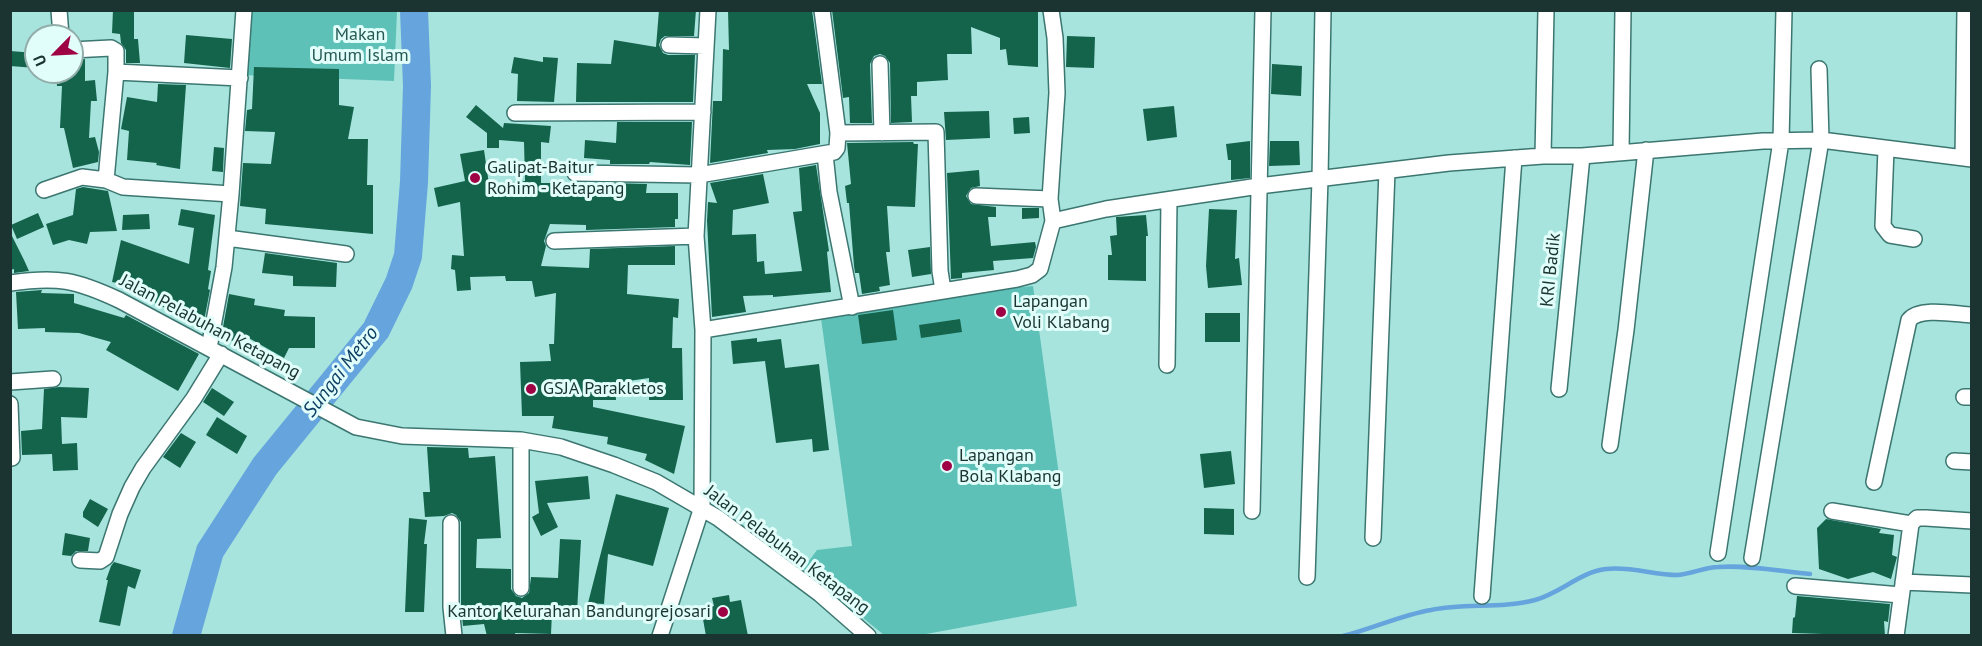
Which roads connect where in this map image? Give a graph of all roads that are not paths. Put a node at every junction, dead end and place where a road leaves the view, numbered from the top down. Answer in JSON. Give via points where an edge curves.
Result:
{"nodes":[{"id":1,"x":244,"y":10,"type":"edge"},
{"id":2,"x":708,"y":10,"type":"edge"},
{"id":3,"x":822,"y":10,"type":"edge"},
{"id":4,"x":1051,"y":10,"type":"edge"},
{"id":5,"x":1263,"y":10,"type":"edge"},
{"id":6,"x":1323,"y":10,"type":"edge"},
{"id":7,"x":1546,"y":10,"type":"edge"},
{"id":8,"x":1623,"y":10,"type":"edge"},
{"id":9,"x":1784,"y":10,"type":"edge"},
{"id":10,"x":1965,"y":10,"type":"edge"},
{"id":11,"x":669,"y":45,"type":"dead end"},
{"id":12,"x":706,"y":46,"type":"junction"},
{"id":13,"x":84,"y":49,"type":"edge"},
{"id":14,"x":880,"y":64,"type":"dead end"},
{"id":15,"x":1819,"y":69,"type":"dead end"},
{"id":16,"x":116,"y":72,"type":"junction"},
{"id":17,"x":240,"y":78,"type":"junction"},
{"id":18,"x":515,"y":112,"type":"dead end"},
{"id":19,"x":704,"y":112,"type":"junction"},
{"id":20,"x":838,"y":133,"type":"junction"},
{"id":21,"x":882,"y":133,"type":"junction"},
{"id":22,"x":1821,"y":140,"type":"junction"},
{"id":23,"x":1781,"y":141,"type":"junction"},
{"id":24,"x":1886,"y":149,"type":"junction"},
{"id":25,"x":1646,"y":150,"type":"junction"},
{"id":26,"x":1621,"y":152,"type":"junction"},
{"id":27,"x":825,"y":154,"type":"junction"},
{"id":28,"x":1543,"y":156,"type":"junction"},
{"id":29,"x":1582,"y":156,"type":"junction"},
{"id":30,"x":1514,"y":158,"type":"junction"},
{"id":31,"x":1967,"y":158,"type":"edge"},
{"id":32,"x":1387,"y":171,"type":"junction"},
{"id":33,"x":575,"y":173,"type":"dead end"},
{"id":34,"x":699,"y":175,"type":"junction"},
{"id":35,"x":1320,"y":179,"type":"junction"},
{"id":36,"x":106,"y":180,"type":"junction"},
{"id":37,"x":1259,"y":186,"type":"junction"},
{"id":38,"x":44,"y":190,"type":"dead end"},
{"id":39,"x":231,"y":194,"type":"junction"},
{"id":40,"x":976,"y":196,"type":"dead end"},
{"id":41,"x":1050,"y":199,"type":"junction"},
{"id":42,"x":1169,"y":200,"type":"junction"},
{"id":43,"x":1053,"y":221,"type":"junction"},
{"id":44,"x":696,"y":236,"type":"junction"},
{"id":45,"x":227,"y":238,"type":"junction"},
{"id":46,"x":1914,"y":239,"type":"dead end"},
{"id":47,"x":554,"y":241,"type":"dead end"},
{"id":48,"x":346,"y":254,"type":"dead end"},
{"id":49,"x":10,"y":283,"type":"edge"},
{"id":50,"x":943,"y":290,"type":"junction"},
{"id":51,"x":852,"y":307,"type":"junction"},
{"id":52,"x":1971,"y":315,"type":"edge"},
{"id":53,"x":703,"y":330,"type":"junction"},
{"id":54,"x":215,"y":351,"type":"junction"},
{"id":55,"x":1167,"y":365,"type":"dead end"},
{"id":56,"x":53,"y":379,"type":"dead end"},
{"id":57,"x":10,"y":382,"type":"edge"},
{"id":58,"x":1559,"y":388,"type":"dead end"},
{"id":59,"x":10,"y":404,"type":"edge"},
{"id":60,"x":521,"y":440,"type":"junction"},
{"id":61,"x":1610,"y":445,"type":"dead end"},
{"id":62,"x":12,"y":458,"type":"dead end"},
{"id":63,"x":1954,"y":461,"type":"dead end"},
{"id":64,"x":1971,"y":462,"type":"edge"},
{"id":65,"x":1874,"y":482,"type":"dead end"},
{"id":66,"x":702,"y":507,"type":"junction"},
{"id":67,"x":1252,"y":511,"type":"dead end"},
{"id":68,"x":1832,"y":511,"type":"dead end"},
{"id":69,"x":1971,"y":521,"type":"edge"},
{"id":70,"x":451,"y":524,"type":"dead end"},
{"id":71,"x":1911,"y":524,"type":"junction"},
{"id":72,"x":1373,"y":538,"type":"dead end"},
{"id":73,"x":1719,"y":553,"type":"dead end"},
{"id":74,"x":1752,"y":558,"type":"dead end"},
{"id":75,"x":80,"y":560,"type":"dead end"},
{"id":76,"x":1307,"y":578,"type":"dead end"},
{"id":77,"x":1971,"y":585,"type":"edge"},
{"id":78,"x":1795,"y":586,"type":"dead end"},
{"id":79,"x":521,"y":588,"type":"dead end"},
{"id":80,"x":1902,"y":588,"type":"junction"},
{"id":81,"x":1482,"y":596,"type":"dead end"},
{"id":82,"x":454,"y":636,"type":"edge"},
{"id":83,"x":660,"y":636,"type":"edge"},
{"id":84,"x":868,"y":636,"type":"edge"},
{"id":85,"x":1896,"y":636,"type":"edge"}],
"edges":[{"from":1,"to":17,"type":"street"},
{"from":2,"to":12,"type":"street"},
{"from":3,"to":20,"type":"street"},
{"from":4,"to":41,"type":"street","via":[[1057,93]]},
{"from":5,"to":37,"type":"street"},
{"from":6,"to":35,"type":"street"},
{"from":7,"to":28,"type":"street"},
{"from":8,"to":26,"type":"street"},
{"from":9,"to":23,"type":"street"},
{"from":10,"to":31,"type":"street"},
{"from":11,"to":12,"type":"street"},
{"from":12,"to":19,"type":"street"},
{"from":13,"to":16,"type":"street","via":[[112,48],[117,57]]},
{"from":14,"to":21,"type":"street"},
{"from":15,"to":22,"type":"street"},
{"from":16,"to":17,"type":"street"},
{"from":16,"to":36,"type":"street"},
{"from":17,"to":39,"type":"street"},
{"from":18,"to":19,"type":"street"},
{"from":19,"to":34,"type":"street"},
{"from":20,"to":21,"type":"street"},
{"from":20,"to":27,"type":"street","via":[[837,148]]},
{"from":21,"to":50,"type":"street","via":[[936,132]]},
{"from":22,"to":23,"type":"street"},
{"from":22,"to":24,"type":"street"},
{"from":22,"to":74,"type":"street"},
{"from":23,"to":25,"type":"street"},
{"from":23,"to":73,"type":"street"},
{"from":24,"to":31,"type":"street"},
{"from":24,"to":46,"type":"street","via":[[1883,226],[1890,235]]},
{"from":25,"to":26,"type":"street"},
{"from":25,"to":61,"type":"street"},
{"from":26,"to":29,"type":"street"},
{"from":27,"to":34,"type":"street"},
{"from":27,"to":51,"type":"street"},
{"from":28,"to":29,"type":"street"},
{"from":28,"to":30,"type":"street"},
{"from":29,"to":58,"type":"street","name":"KRI Badik"},
{"from":30,"to":32,"type":"street"},
{"from":30,"to":81,"type":"street"},
{"from":32,"to":35,"type":"street"},
{"from":32,"to":72,"type":"street"},
{"from":33,"to":34,"type":"street"},
{"from":34,"to":44,"type":"street"},
{"from":35,"to":37,"type":"street"},
{"from":35,"to":76,"type":"street"},
{"from":36,"to":38,"type":"street","via":[[82,177]]},
{"from":36,"to":39,"type":"street","via":[[123,187]]},
{"from":37,"to":42,"type":"street"},
{"from":37,"to":67,"type":"street"},
{"from":39,"to":45,"type":"street"},
{"from":40,"to":41,"type":"street"},
{"from":41,"to":43,"type":"street"},
{"from":42,"to":43,"type":"street"},
{"from":42,"to":55,"type":"street"},
{"from":43,"to":50,"type":"street","via":[[1040,269],[1032,275]]},
{"from":44,"to":47,"type":"street"},
{"from":44,"to":53,"type":"street"},
{"from":45,"to":48,"type":"street"},
{"from":45,"to":54,"type":"street"},
{"from":49,"to":54,"type":"street","name":"Jalan Pelabuhan Ketapang","via":[[59,279],[78,284],[119,300]]},
{"from":50,"to":51,"type":"street"},
{"from":51,"to":53,"type":"street"},
{"from":52,"to":65,"type":"street","via":[[1923,312],[1909,320]]},
{"from":53,"to":66,"type":"street"},
{"from":54,"to":60,"type":"street","name":"Jalan Pelabuhan Ketapang","via":[[345,423],[402,436]]},
{"from":54,"to":75,"type":"street","via":[[194,398],[132,487],[106,557],[100,561]]},
{"from":56,"to":57,"type":"street"},
{"from":59,"to":62,"type":"street"},
{"from":60,"to":66,"type":"street","name":"Jalan Pelabuhan Ketapang","via":[[561,447],[614,465]]},
{"from":60,"to":79,"type":"street"},
{"from":63,"to":64,"type":"street"},
{"from":66,"to":83,"type":"street"},
{"from":66,"to":84,"type":"street","name":"Jalan Pelabuhan Ketapang","via":[[820,594]]},
{"from":68,"to":71,"type":"street"},
{"from":69,"to":71,"type":"street","via":[[1917,518]]},
{"from":70,"to":82,"type":"street"},
{"from":71,"to":80,"type":"street"},
{"from":77,"to":80,"type":"street"},
{"from":78,"to":80,"type":"street"},
{"from":80,"to":85,"type":"street"}]}
